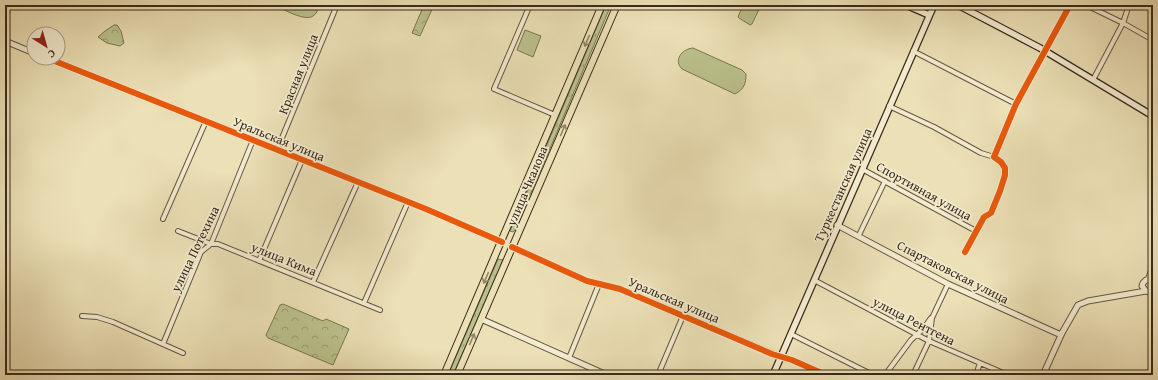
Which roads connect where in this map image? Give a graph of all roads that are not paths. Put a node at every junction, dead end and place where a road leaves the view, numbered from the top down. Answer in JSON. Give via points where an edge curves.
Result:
{"nodes":[{"id":1,"x":337,"y":5,"type":"edge"},
{"id":2,"x":530,"y":5,"type":"edge"},
{"id":3,"x":602,"y":5,"type":"edge"},
{"id":4,"x":617,"y":5,"type":"edge"},
{"id":5,"x":906,"y":5,"type":"edge"},
{"id":6,"x":934,"y":5,"type":"edge"},
{"id":7,"x":958,"y":5,"type":"edge"},
{"id":8,"x":1070,"y":5,"type":"edge"},
{"id":9,"x":1086,"y":5,"type":"edge"},
{"id":10,"x":1129,"y":5,"type":"edge"},
{"id":11,"x":929,"y":15,"type":"junction"},
{"id":12,"x":1122,"y":23,"type":"junction"},
{"id":13,"x":1153,"y":40,"type":"edge"},
{"id":14,"x":5,"y":41,"type":"edge"},
{"id":15,"x":26,"y":50,"type":"edge"},
{"id":16,"x":913,"y":51,"type":"junction"},
{"id":17,"x":1045,"y":51,"type":"junction"},
{"id":18,"x":66,"y":66,"type":"edge"},
{"id":19,"x":1093,"y":80,"type":"junction"},
{"id":20,"x":1016,"y":104,"type":"junction"},
{"id":21,"x":890,"y":106,"type":"junction"},
{"id":22,"x":554,"y":115,"type":"junction"},
{"id":23,"x":1153,"y":116,"type":"edge"},
{"id":24,"x":206,"y":121,"type":"junction"},
{"id":25,"x":253,"y":140,"type":"junction"},
{"id":26,"x":277,"y":150,"type":"junction"},
{"id":27,"x":994,"y":157,"type":"junction"},
{"id":28,"x":302,"y":160,"type":"junction"},
{"id":29,"x":862,"y":169,"type":"junction"},
{"id":30,"x":885,"y":181,"type":"junction"},
{"id":31,"x":358,"y":182,"type":"junction"},
{"id":32,"x":519,"y":200,"type":"junction"},
{"id":33,"x":408,"y":202,"type":"junction"},
{"id":34,"x":531,"y":205,"type":"junction"},
{"id":35,"x":163,"y":219,"type":"dead end"},
{"id":36,"x":837,"y":224,"type":"junction"},
{"id":37,"x":178,"y":231,"type":"dead end"},
{"id":38,"x":976,"y":231,"type":"junction"},
{"id":39,"x":859,"y":235,"type":"junction"},
{"id":40,"x":502,"y":242,"type":"junction"},
{"id":41,"x":211,"y":244,"type":"junction"},
{"id":42,"x":512,"y":247,"type":"junction"},
{"id":43,"x":965,"y":252,"type":"dead end"},
{"id":44,"x":259,"y":261,"type":"junction"},
{"id":45,"x":1153,"y":267,"type":"edge"},
{"id":46,"x":814,"y":280,"type":"junction"},
{"id":47,"x":1150,"y":281,"type":"edge"},
{"id":48,"x":313,"y":282,"type":"junction"},
{"id":49,"x":1142,"y":283,"type":"junction"},
{"id":50,"x":599,"y":284,"type":"junction"},
{"id":51,"x":948,"y":284,"type":"junction"},
{"id":52,"x":1153,"y":289,"type":"edge"},
{"id":53,"x":1146,"y":291,"type":"junction"},
{"id":54,"x":1128,"y":295,"type":"junction"},
{"id":55,"x":364,"y":303,"type":"junction"},
{"id":56,"x":380,"y":310,"type":"dead end"},
{"id":57,"x":82,"y":316,"type":"dead end"},
{"id":58,"x":684,"y":316,"type":"junction"},
{"id":59,"x":932,"y":318,"type":"junction"},
{"id":60,"x":481,"y":319,"type":"junction"},
{"id":61,"x":790,"y":334,"type":"junction"},
{"id":62,"x":916,"y":334,"type":"junction"},
{"id":63,"x":1061,"y":335,"type":"junction"},
{"id":64,"x":929,"y":341,"type":"junction"},
{"id":65,"x":164,"y":344,"type":"junction"},
{"id":66,"x":183,"y":353,"type":"dead end"},
{"id":67,"x":780,"y":357,"type":"junction"},
{"id":68,"x":568,"y":358,"type":"junction"},
{"id":69,"x":980,"y":364,"type":"junction"},
{"id":70,"x":444,"y":375,"type":"edge"},
{"id":71,"x":457,"y":375,"type":"edge"},
{"id":72,"x":607,"y":375,"type":"edge"},
{"id":73,"x":658,"y":375,"type":"edge"},
{"id":74,"x":773,"y":375,"type":"edge"},
{"id":75,"x":826,"y":375,"type":"edge"},
{"id":76,"x":873,"y":375,"type":"edge"},
{"id":77,"x":885,"y":375,"type":"edge"},
{"id":78,"x":913,"y":375,"type":"edge"},
{"id":79,"x":976,"y":375,"type":"edge"},
{"id":80,"x":1008,"y":375,"type":"edge"},
{"id":81,"x":1043,"y":375,"type":"edge"}],
"edges":[{"from":1,"to":26,"type":"street","name":"Красная улица"},
{"from":2,"to":22,"type":"street","via":[[494,89]]},
{"from":3,"to":22,"type":"main road","name":"улица Чкалова","one_way":true},
{"from":34,"to":4,"type":"main road","name":"улица Чкалова","one_way":true},
{"from":5,"to":11,"type":"main road"},
{"from":6,"to":11,"type":"main road","name":"Туркестанская улица"},
{"from":7,"to":17,"type":"main road"},
{"from":8,"to":17,"type":"street"},
{"from":9,"to":12,"type":"street"},
{"from":10,"to":12,"type":"street"},
{"from":11,"to":16,"type":"main road","name":"Туркестанская улица"},
{"from":12,"to":13,"type":"street"},
{"from":12,"to":19,"type":"street"},
{"from":14,"to":15,"type":"street"},
{"from":16,"to":20,"type":"street"},
{"from":16,"to":21,"type":"main road","name":"Туркестанская улица"},
{"from":17,"to":19,"type":"main road"},
{"from":17,"to":20,"type":"street"},
{"from":18,"to":24,"type":"street","name":"Уральская улица"},
{"from":19,"to":23,"type":"main road"},
{"from":20,"to":27,"type":"street"},
{"from":21,"to":27,"type":"street"},
{"from":21,"to":29,"type":"main road","name":"Туркестанская улица"},
{"from":22,"to":32,"type":"main road","name":"улица Чкалова"},
{"from":24,"to":25,"type":"street","name":"Уральская улица"},
{"from":24,"to":35,"type":"street"},
{"from":25,"to":26,"type":"street","name":"Уральская улица"},
{"from":25,"to":41,"type":"street","name":"улица Потехина"},
{"from":26,"to":28,"type":"street","name":"Уральская улица"},
{"from":27,"to":38,"type":"street","via":[[1005,168],[1005,174],[991,213],[984,217]]},
{"from":28,"to":31,"type":"street","name":"Уральская улица"},
{"from":28,"to":44,"type":"street"},
{"from":29,"to":30,"type":"street","name":"Спортивная улица"},
{"from":29,"to":36,"type":"main road","name":"Туркестанская улица"},
{"from":30,"to":38,"type":"street","name":"Спортивная улица"},
{"from":30,"to":39,"type":"street"},
{"from":31,"to":33,"type":"street","name":"Уральская улица"},
{"from":31,"to":48,"type":"street"},
{"from":32,"to":34,"type":"main road"},
{"from":32,"to":40,"type":"main road","name":"улица Чкалова"},
{"from":33,"to":40,"type":"street","name":"Уральская улица"},
{"from":33,"to":55,"type":"street"},
{"from":34,"to":42,"type":"main road","name":"улица Чкалова"},
{"from":36,"to":39,"type":"street","name":"Спартаковская улица"},
{"from":36,"to":46,"type":"main road","name":"Туркестанская улица"},
{"from":37,"to":41,"type":"street","name":"улица Кима"},
{"from":38,"to":43,"type":"street"},
{"from":39,"to":51,"type":"street","name":"Спартаковская улица"},
{"from":40,"to":42,"type":"main road","name":"Уральская улица"},
{"from":40,"to":70,"type":"main road","name":"улица Чкалова","one_way":true},
{"from":41,"to":44,"type":"street","name":"улица Кима","via":[[218,244]]},
{"from":41,"to":65,"type":"street","name":"улица Потехина","via":[[201,252]]},
{"from":42,"to":50,"type":"street","name":"Уральская улица"},
{"from":42,"to":60,"type":"main road","name":"улица Чкалова"},
{"from":44,"to":48,"type":"street","name":"улица Кима"},
{"from":45,"to":47,"type":"street"},
{"from":46,"to":61,"type":"main road","name":"Туркестанская улица"},
{"from":46,"to":62,"type":"street","name":"улица Рентгена"},
{"from":47,"to":49,"type":"street"},
{"from":48,"to":55,"type":"street","name":"улица Кима"},
{"from":49,"to":53,"type":"street"},
{"from":49,"to":54,"type":"street"},
{"from":50,"to":58,"type":"street","name":"Уральская улица","via":[[620,289]]},
{"from":50,"to":68,"type":"street"},
{"from":51,"to":59,"type":"street"},
{"from":51,"to":63,"type":"street","name":"Спартаковская улица"},
{"from":52,"to":53,"type":"street","via":[[1150,292]]},
{"from":53,"to":54,"type":"street"},
{"from":54,"to":63,"type":"street","via":[[1078,304]]},
{"from":55,"to":56,"type":"street","name":"улица Кима"},
{"from":57,"to":65,"type":"street","via":[[97,317]]},
{"from":58,"to":67,"type":"street","name":"Уральская улица"},
{"from":58,"to":73,"type":"street"},
{"from":59,"to":62,"type":"street"},
{"from":59,"to":64,"type":"street"},
{"from":60,"to":68,"type":"street"},
{"from":71,"to":60,"type":"main road","name":"улица Чкалова","one_way":true},
{"from":61,"to":67,"type":"main road","name":"Туркестанская улица"},
{"from":61,"to":76,"type":"street"},
{"from":62,"to":64,"type":"street","name":"улица Рентгена"},
{"from":62,"to":77,"type":"street"},
{"from":63,"to":81,"type":"street"},
{"from":64,"to":69,"type":"street","name":"улица Рентгена"},
{"from":64,"to":78,"type":"street"},
{"from":65,"to":66,"type":"street"},
{"from":67,"to":74,"type":"main road","name":"Туркестанская улица"},
{"from":67,"to":75,"type":"street","name":"Уральская улица"},
{"from":68,"to":72,"type":"street"},
{"from":69,"to":79,"type":"street"},
{"from":69,"to":80,"type":"street","name":"улица Рентгена"}]}
